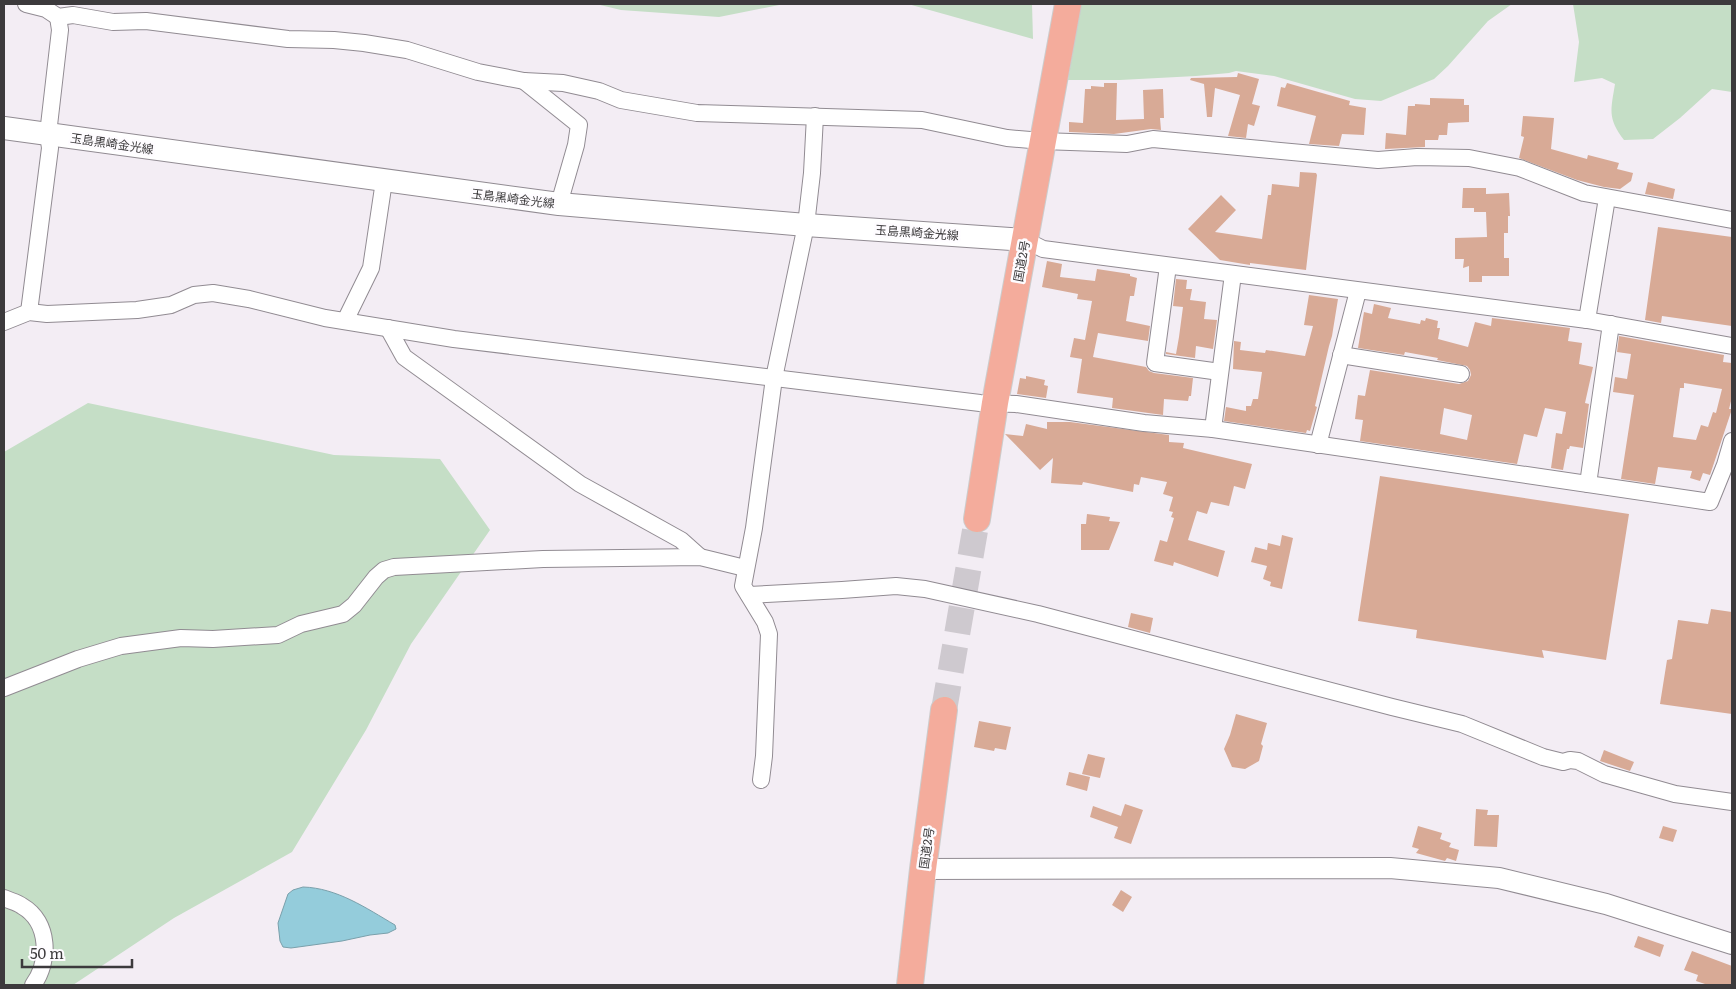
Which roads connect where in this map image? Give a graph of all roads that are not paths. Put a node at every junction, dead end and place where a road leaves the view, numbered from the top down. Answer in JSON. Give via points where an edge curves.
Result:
{"nodes":[{"id":1,"x":26,"y":4,"type":"edge"},
{"id":2,"x":1068,"y":4,"type":"edge"},
{"id":3,"x":58,"y":17,"type":"junction"},
{"id":4,"x":524,"y":81,"type":"junction"},
{"id":5,"x":815,"y":116,"type":"junction"},
{"id":6,"x":4,"y":128,"type":"edge"},
{"id":7,"x":48,"y":134,"type":"junction"},
{"id":8,"x":1042,"y":141,"type":"junction"},
{"id":9,"x":384,"y":181,"type":"junction"},
{"id":10,"x":1607,"y":198,"type":"junction"},
{"id":11,"x":559,"y":204,"type":"junction"},
{"id":12,"x":1732,"y":220,"type":"edge"},
{"id":13,"x":806,"y":225,"type":"junction"},
{"id":14,"x":1025,"y":240,"type":"junction"},
{"id":15,"x":1168,"y":266,"type":"junction"},
{"id":16,"x":1233,"y":274,"type":"junction"},
{"id":17,"x":1358,"y":291,"type":"junction"},
{"id":18,"x":29,"y":312,"type":"junction"},
{"id":19,"x":1586,"y":320,"type":"junction"},
{"id":20,"x":345,"y":321,"type":"junction"},
{"id":21,"x":4,"y":322,"type":"edge"},
{"id":22,"x":1611,"y":324,"type":"junction"},
{"id":23,"x":388,"y":328,"type":"junction"},
{"id":24,"x":1732,"y":346,"type":"edge"},
{"id":25,"x":1340,"y":355,"type":"junction"},
{"id":26,"x":1220,"y":372,"type":"junction"},
{"id":27,"x":1461,"y":374,"type":"dead end"},
{"id":28,"x":774,"y":378,"type":"junction"},
{"id":29,"x":995,"y":403,"type":"junction"},
{"id":30,"x":1213,"y":429,"type":"junction"},
{"id":31,"x":1732,"y":441,"type":"edge"},
{"id":32,"x":1318,"y":445,"type":"junction"},
{"id":33,"x":1729,"y":466,"type":"edge"},
{"id":34,"x":1588,"y":484,"type":"junction"},
{"id":35,"x":977,"y":519,"type":"tunnel mouth"},
{"id":36,"x":700,"y":557,"type":"junction"},
{"id":37,"x":746,"y":568,"type":"junction"},
{"id":38,"x":749,"y":595,"type":"junction"},
{"id":39,"x":4,"y":688,"type":"edge"},
{"id":40,"x":944,"y":710,"type":"tunnel mouth"},
{"id":41,"x":761,"y":780,"type":"dead end"},
{"id":42,"x":1732,"y":802,"type":"edge"},
{"id":43,"x":923,"y":869,"type":"junction"},
{"id":44,"x":4,"y":898,"type":"edge"},
{"id":45,"x":1732,"y":944,"type":"edge"},
{"id":46,"x":32,"y":985,"type":"edge"},
{"id":47,"x":910,"y":985,"type":"edge"}],
"edges":[{"from":1,"to":3,"type":"street"},
{"from":2,"to":8,"type":"highway","name":"国道2号"},
{"from":3,"to":4,"type":"street","via":[[73,15],[113,22],[146,21],[288,39],[364,43],[407,50],[478,72]]},
{"from":3,"to":7,"type":"street","via":[[60,30]]},
{"from":4,"to":5,"type":"street","via":[[563,83],[621,100],[696,113]]},
{"from":4,"to":11,"type":"street","via":[[579,125]]},
{"from":5,"to":8,"type":"street","via":[[922,120]]},
{"from":5,"to":13,"type":"street"},
{"from":6,"to":7,"type":"main road","name":"玉島黒崎金光線"},
{"from":7,"to":9,"type":"main road","name":"玉島黒崎金光線"},
{"from":7,"to":18,"type":"street","via":[[50,148]]},
{"from":8,"to":10,"type":"street","via":[[1127,144],[1153,139],[1378,160],[1469,158],[1520,168],[1584,193]]},
{"from":8,"to":14,"type":"highway","name":"国道2号"},
{"from":9,"to":11,"type":"main road","name":"玉島黒崎金光線"},
{"from":9,"to":20,"type":"street","via":[[371,268]]},
{"from":10,"to":12,"type":"street"},
{"from":10,"to":19,"type":"street"},
{"from":11,"to":13,"type":"main road","name":"玉島黒崎金光線"},
{"from":13,"to":14,"type":"main road","name":"玉島黒崎金光線"},
{"from":13,"to":28,"type":"street"},
{"from":14,"to":15,"type":"street","via":[[1044,249]]},
{"from":14,"to":29,"type":"highway","name":"国道2号"},
{"from":15,"to":16,"type":"street"},
{"from":15,"to":26,"type":"street","via":[[1155,363]]},
{"from":16,"to":17,"type":"street"},
{"from":16,"to":26,"type":"street"},
{"from":17,"to":19,"type":"street"},
{"from":17,"to":25,"type":"street"},
{"from":18,"to":20,"type":"street","via":[[136,310],[171,305],[194,295],[213,292]]},
{"from":18,"to":21,"type":"street"},
{"from":19,"to":22,"type":"street"},
{"from":20,"to":23,"type":"street"},
{"from":22,"to":24,"type":"street"},
{"from":22,"to":34,"type":"street"},
{"from":23,"to":28,"type":"street"},
{"from":23,"to":36,"type":"street","via":[[404,357],[580,484],[681,540]]},
{"from":25,"to":27,"type":"street"},
{"from":25,"to":32,"type":"street"},
{"from":26,"to":30,"type":"street"},
{"from":28,"to":29,"type":"street"},
{"from":28,"to":37,"type":"street"},
{"from":29,"to":30,"type":"street","via":[[1144,424]]},
{"from":29,"to":35,"type":"highway","name":"国道2号"},
{"from":30,"to":32,"type":"street"},
{"from":31,"to":33,"type":"street"},
{"from":32,"to":34,"type":"street"},
{"from":33,"to":34,"type":"street","via":[[1710,502]]},
{"from":36,"to":37,"type":"street"},
{"from":36,"to":39,"type":"street","via":[[543,559],[394,567],[376,577],[343,614],[301,624],[278,635],[181,638],[121,646]]},
{"from":37,"to":38,"type":"street","via":[[743,586]]},
{"from":38,"to":41,"type":"street","via":[[766,622],[769,634]]},
{"from":38,"to":42,"type":"street","via":[[896,586],[925,589],[1038,614],[1462,724],[1543,757],[1564,762],[1578,761],[1604,774],[1675,794]]},
{"from":40,"to":43,"type":"highway","name":"国道2号"},
{"from":43,"to":45,"type":"street","via":[[1390,868],[1499,878],[1606,904]]},
{"from":43,"to":47,"type":"highway","name":"国道2号"},
{"from":44,"to":46,"type":"street","via":[[23,906],[37,919],[42,931],[46,953],[40,976]]}]}
